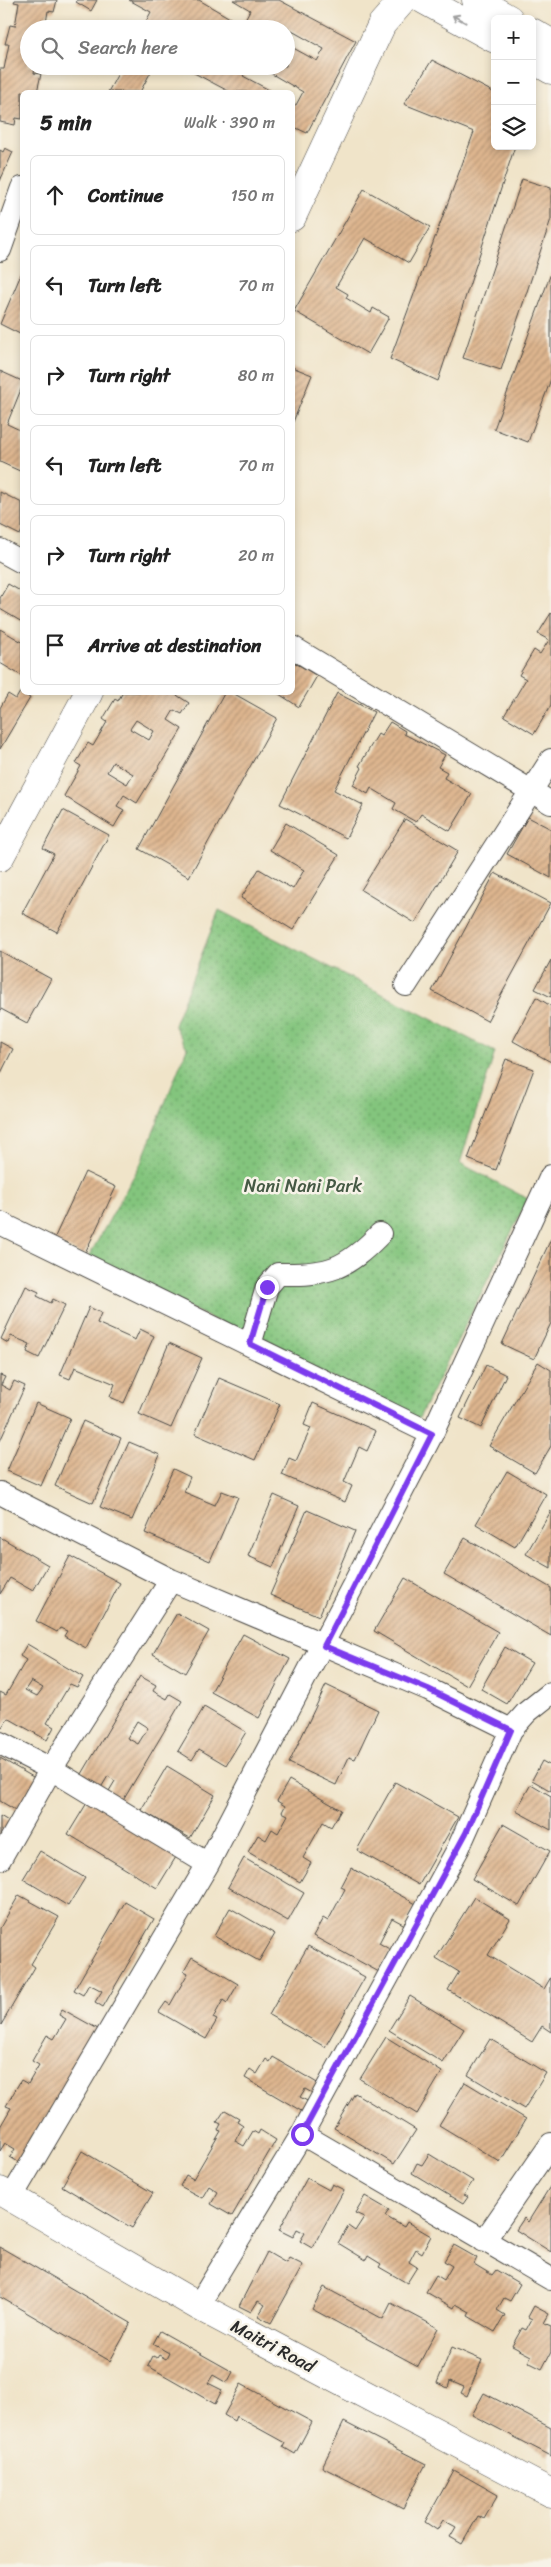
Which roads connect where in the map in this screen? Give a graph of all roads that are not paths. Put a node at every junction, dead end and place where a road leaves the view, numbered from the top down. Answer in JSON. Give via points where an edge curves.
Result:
{"nodes":[{"id":1,"x":403,"y":0,"type":"edge"},
{"id":2,"x":424,"y":0,"type":"edge"},
{"id":3,"x":476,"y":0,"type":"edge"},
{"id":4,"x":382,"y":12,"type":"edge"},
{"id":5,"x":502,"y":15,"type":"edge"},
{"id":6,"x":536,"y":34,"type":"edge"},
{"id":7,"x":491,"y":37,"type":"edge"},
{"id":8,"x":551,"y":43,"type":"edge"},
{"id":9,"x":534,"y":60,"type":"edge"},
{"id":10,"x":551,"y":70,"type":"edge"},
{"id":11,"x":20,"y":194,"type":"edge"},
{"id":12,"x":295,"y":210,"type":"edge"},
{"id":13,"x":0,"y":250,"type":"edge"},
{"id":14,"x":0,"y":550,"type":"edge"},
{"id":15,"x":20,"y":561,"type":"edge"},
{"id":16,"x":295,"y":649,"type":"edge"},
{"id":17,"x":87,"y":695,"type":"edge"},
{"id":18,"x":551,"y":760,"type":"edge"},
{"id":19,"x":531,"y":791,"type":"junction"},
{"id":20,"x":551,"y":803,"type":"edge"},
{"id":21,"x":0,"y":857,"type":"edge"},
{"id":22,"x":406,"y":985,"type":"dead end"},
{"id":23,"x":551,"y":1176,"type":"edge"},
{"id":24,"x":544,"y":1210,"type":"edge"},
{"id":25,"x":0,"y":1223,"type":"edge"},
{"id":26,"x":380,"y":1234,"type":"dead end"},
{"id":27,"x":250,"y":1344,"type":"junction"},
{"id":28,"x":432,"y":1434,"type":"junction"},
{"id":29,"x":0,"y":1493,"type":"edge"},
{"id":30,"x":171,"y":1580,"type":"junction"},
{"id":31,"x":324,"y":1646,"type":"junction"},
{"id":32,"x":551,"y":1693,"type":"edge"},
{"id":33,"x":511,"y":1730,"type":"junction"},
{"id":34,"x":0,"y":1743,"type":"edge"},
{"id":35,"x":51,"y":1769,"type":"junction"},
{"id":36,"x":0,"y":1858,"type":"edge"},
{"id":37,"x":208,"y":1864,"type":"junction"},
{"id":38,"x":302,"y":2134,"type":"junction"},
{"id":39,"x":551,"y":2144,"type":"edge"},
{"id":40,"x":6,"y":2194,"type":"edge"},
{"id":41,"x":484,"y":2241,"type":"junction"},
{"id":42,"x":551,"y":2280,"type":"edge"},
{"id":43,"x":198,"y":2306,"type":"junction"},
{"id":44,"x":551,"y":2492,"type":"edge"}],
"edges":[{"from":1,"to":4,"type":"street"},
{"from":7,"to":2,"type":"street","one_way":true},
{"from":3,"to":5,"type":"street"},
{"from":4,"to":12,"type":"street"},
{"from":6,"to":8,"type":"street"},
{"from":9,"to":10,"type":"street"},
{"from":11,"to":13,"type":"street"},
{"from":14,"to":15,"type":"street"},
{"from":16,"to":19,"type":"street"},
{"from":17,"to":21,"type":"street"},
{"from":18,"to":19,"type":"street"},
{"from":19,"to":20,"type":"street"},
{"from":19,"to":22,"type":"street"},
{"from":23,"to":24,"type":"street"},
{"from":24,"to":28,"type":"street"},
{"from":25,"to":27,"type":"street"},
{"from":26,"to":27,"type":"street","via":[[359,1256],[333,1270],[278,1274],[267,1287]]},
{"from":27,"to":28,"type":"street"},
{"from":28,"to":31,"type":"street"},
{"from":29,"to":30,"type":"street"},
{"from":30,"to":31,"type":"street"},
{"from":30,"to":35,"type":"street"},
{"from":31,"to":33,"type":"street","via":[[428,1689]]},
{"from":31,"to":37,"type":"street"},
{"from":32,"to":33,"type":"street"},
{"from":33,"to":38,"type":"street","via":[[466,1833]]},
{"from":34,"to":35,"type":"street"},
{"from":35,"to":36,"type":"street"},
{"from":35,"to":37,"type":"street"},
{"from":37,"to":40,"type":"street"},
{"from":38,"to":41,"type":"street"},
{"from":38,"to":43,"type":"street"},
{"from":39,"to":41,"type":"street"},
{"from":40,"to":43,"type":"street","name":"Maitri Road"},
{"from":41,"to":42,"type":"street"},
{"from":43,"to":44,"type":"street","name":"Maitri Road"}]}
